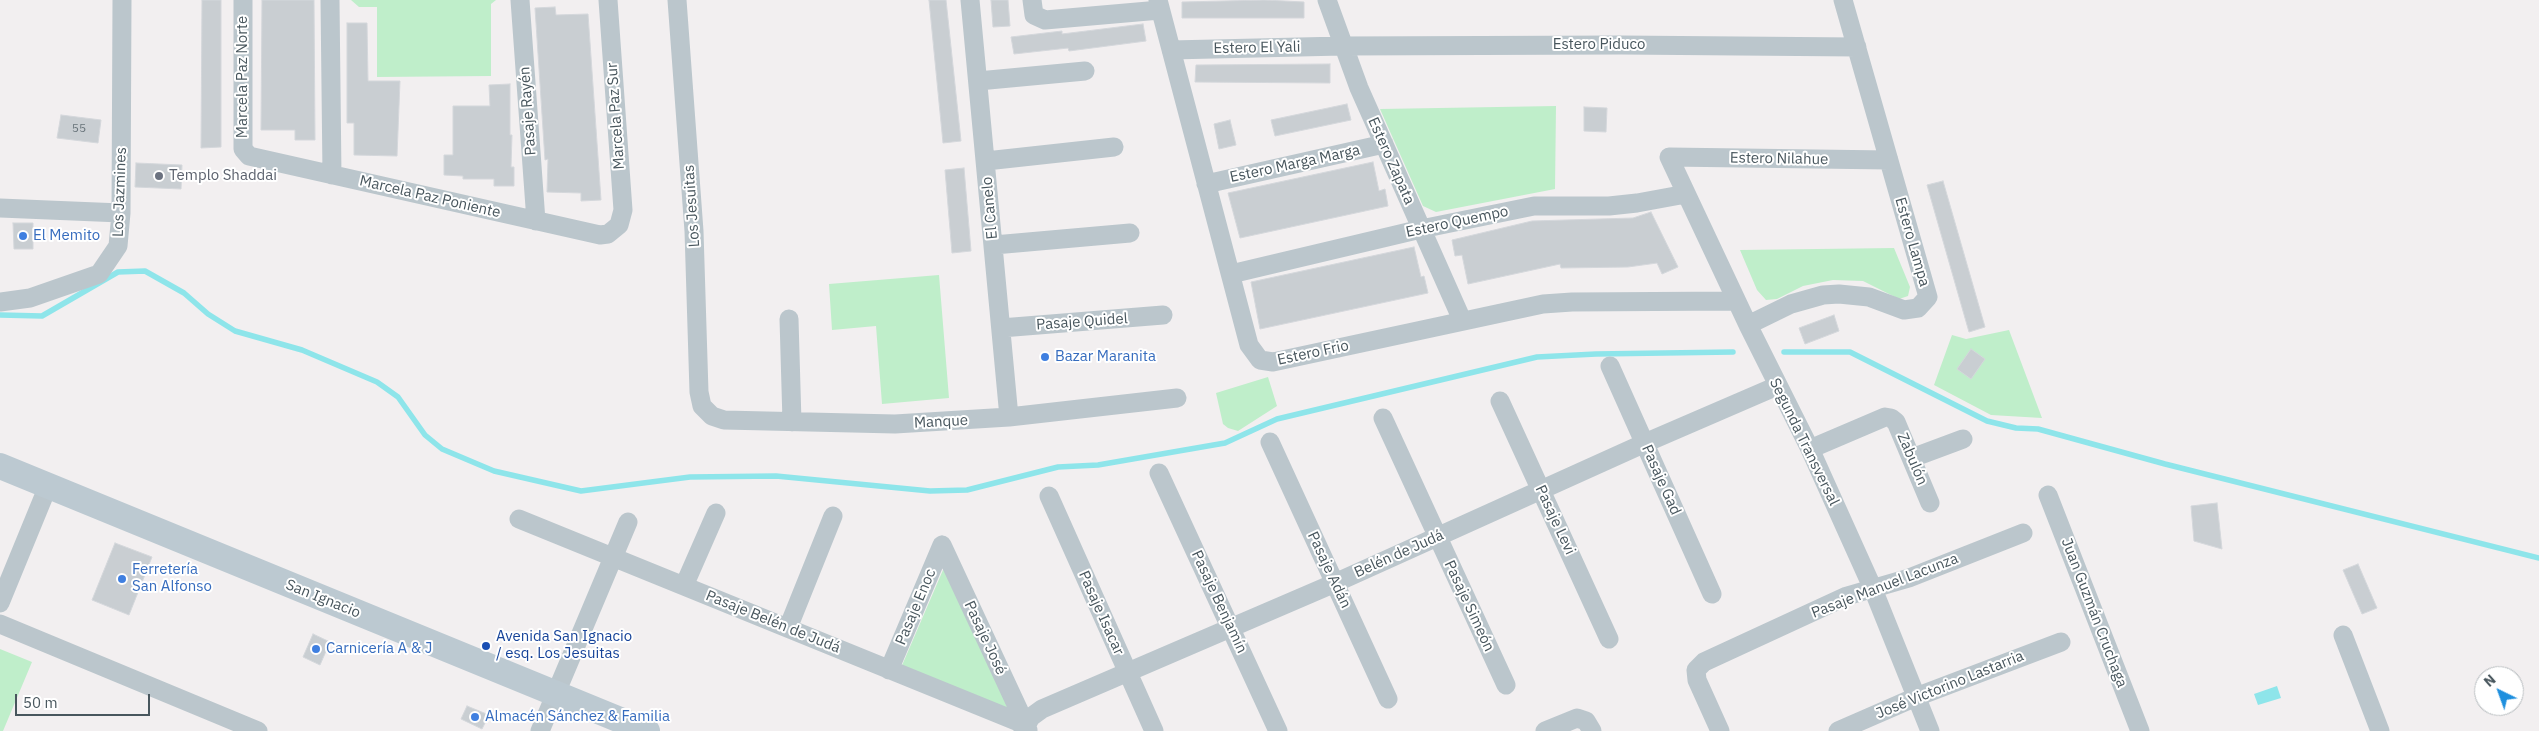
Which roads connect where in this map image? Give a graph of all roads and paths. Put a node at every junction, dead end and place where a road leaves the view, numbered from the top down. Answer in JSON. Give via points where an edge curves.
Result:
{"nodes":[{"id":1,"x":122,"y":0,"type":"edge"},
{"id":2,"x":243,"y":0,"type":"edge"},
{"id":3,"x":330,"y":0,"type":"edge"},
{"id":4,"x":520,"y":0,"type":"edge"},
{"id":5,"x":608,"y":0,"type":"edge"},
{"id":6,"x":677,"y":0,"type":"edge"},
{"id":7,"x":970,"y":0,"type":"edge"},
{"id":8,"x":1032,"y":0,"type":"edge"},
{"id":9,"x":1326,"y":0,"type":"edge"},
{"id":10,"x":1843,"y":0,"type":"edge"},
{"id":11,"x":1159,"y":5,"type":"edge"},
{"id":12,"x":1342,"y":46,"type":"junction"},
{"id":13,"x":1857,"y":47,"type":"junction"},
{"id":14,"x":1171,"y":50,"type":"junction"},
{"id":15,"x":1085,"y":71,"type":"dead end"},
{"id":16,"x":978,"y":81,"type":"junction"},
{"id":17,"x":1384,"y":144,"type":"junction"},
{"id":18,"x":1114,"y":147,"type":"dead end"},
{"id":19,"x":246,"y":153,"type":"joint"},
{"id":20,"x":1669,"y":158,"type":"joint"},
{"id":21,"x":1889,"y":160,"type":"junction"},
{"id":22,"x":986,"y":161,"type":"junction"},
{"id":23,"x":332,"y":175,"type":"junction"},
{"id":24,"x":1206,"y":184,"type":"junction"},
{"id":25,"x":1686,"y":194,"type":"junction"},
{"id":26,"x":0,"y":208,"type":"edge"},
{"id":27,"x":121,"y":213,"type":"junction"},
{"id":28,"x":536,"y":221,"type":"junction"},
{"id":29,"x":1421,"y":229,"type":"junction"},
{"id":30,"x":614,"y":230,"type":"joint"},
{"id":31,"x":1130,"y":233,"type":"dead end"},
{"id":32,"x":994,"y":245,"type":"junction"},
{"id":33,"x":1231,"y":274,"type":"junction"},
{"id":34,"x":1736,"y":301,"type":"junction"},
{"id":35,"x":0,"y":302,"type":"edge"},
{"id":36,"x":1163,"y":315,"type":"dead end"},
{"id":37,"x":789,"y":319,"type":"dead end"},
{"id":38,"x":1462,"y":320,"type":"junction"},
{"id":39,"x":1748,"y":325,"type":"junction"},
{"id":40,"x":1001,"y":328,"type":"junction"},
{"id":41,"x":1610,"y":366,"type":"dead end"},
{"id":42,"x":1778,"y":386,"type":"junction"},
{"id":43,"x":1178,"y":398,"type":"dead end"},
{"id":44,"x":1500,"y":401,"type":"dead end"},
{"id":45,"x":706,"y":411,"type":"joint"},
{"id":46,"x":1009,"y":417,"type":"junction"},
{"id":47,"x":1383,"y":418,"type":"dead end"},
{"id":48,"x":792,"y":422,"type":"junction"},
{"id":49,"x":1963,"y":439,"type":"dead end"},
{"id":50,"x":1270,"y":442,"type":"dead end"},
{"id":51,"x":1645,"y":443,"type":"junction"},
{"id":52,"x":1810,"y":450,"type":"junction"},
{"id":53,"x":1912,"y":458,"type":"junction"},
{"id":54,"x":0,"y":466,"type":"edge"},
{"id":55,"x":1159,"y":473,"type":"dead end"},
{"id":56,"x":48,"y":486,"type":"junction"},
{"id":57,"x":1540,"y":490,"type":"junction"},
{"id":58,"x":2048,"y":495,"type":"dead end"},
{"id":59,"x":1049,"y":496,"type":"dead end"},
{"id":60,"x":1930,"y":503,"type":"dead end"},
{"id":61,"x":716,"y":513,"type":"dead end"},
{"id":62,"x":833,"y":516,"type":"dead end"},
{"id":63,"x":519,"y":519,"type":"dead end"},
{"id":64,"x":628,"y":522,"type":"dead end"},
{"id":65,"x":2023,"y":533,"type":"dead end"},
{"id":66,"x":1437,"y":536,"type":"junction"},
{"id":67,"x":942,"y":545,"type":"joint"},
{"id":68,"x":613,"y":557,"type":"junction"},
{"id":69,"x":1335,"y":583,"type":"junction"},
{"id":70,"x":684,"y":586,"type":"junction"},
{"id":71,"x":1873,"y":589,"type":"junction"},
{"id":72,"x":1712,"y":594,"type":"dead end"},
{"id":73,"x":0,"y":603,"type":"edge"},
{"id":74,"x":0,"y":624,"type":"edge"},
{"id":75,"x":788,"y":628,"type":"junction"},
{"id":76,"x":1231,"y":628,"type":"junction"},
{"id":77,"x":2343,"y":635,"type":"dead end"},
{"id":78,"x":1609,"y":639,"type":"dead end"},
{"id":79,"x":2061,"y":642,"type":"dead end"},
{"id":80,"x":889,"y":670,"type":"junction"},
{"id":81,"x":1128,"y":674,"type":"junction"},
{"id":82,"x":1506,"y":685,"type":"dead end"},
{"id":83,"x":556,"y":694,"type":"junction"},
{"id":84,"x":1916,"y":697,"type":"junction"},
{"id":85,"x":1388,"y":699,"type":"dead end"},
{"id":86,"x":1026,"y":729,"type":"edge"},
{"id":87,"x":258,"y":731,"type":"edge"},
{"id":88,"x":540,"y":731,"type":"edge"},
{"id":89,"x":647,"y":731,"type":"edge"},
{"id":90,"x":1154,"y":731,"type":"edge"},
{"id":91,"x":1278,"y":731,"type":"edge"},
{"id":92,"x":1545,"y":731,"type":"edge"},
{"id":93,"x":1592,"y":731,"type":"edge"},
{"id":94,"x":1720,"y":731,"type":"edge"},
{"id":95,"x":1838,"y":731,"type":"edge"},
{"id":96,"x":1930,"y":731,"type":"edge"},
{"id":97,"x":2140,"y":731,"type":"edge"},
{"id":98,"x":2380,"y":731,"type":"edge"}],
"edges":[{"from":1,"to":27,"type":"street","name":"Los Jazmines"},
{"from":2,"to":19,"type":"street","name":"Marcela Paz Norte","via":[[243,145]]},
{"from":3,"to":23,"type":"street"},
{"from":4,"to":28,"type":"street","name":"Pasaje Rayén"},
{"from":5,"to":30,"type":"street","name":"Marcela Paz Sur","via":[[623,210]]},
{"from":6,"to":45,"type":"street","name":"Los Jesuitas","via":[[694,239],[699,392]]},
{"from":7,"to":16,"type":"street","name":"El Canelo"},
{"from":8,"to":11,"type":"street","via":[[1034,15],[1045,20]]},
{"from":9,"to":12,"type":"street","name":"Estero Zapata"},
{"from":10,"to":13,"type":"street","name":"Estero Lampa"},
{"from":11,"to":14,"type":"street","name":"Estero Frio"},
{"from":12,"to":13,"type":"street","name":"Estero Piduco"},
{"from":12,"to":14,"type":"street","name":"Estero El Yali"},
{"from":12,"to":17,"type":"street","name":"Estero Zapata"},
{"from":13,"to":21,"type":"street","name":"Estero Lampa"},
{"from":14,"to":24,"type":"street","name":"Estero Frio"},
{"from":15,"to":16,"type":"street"},
{"from":16,"to":22,"type":"street","name":"El Canelo"},
{"from":17,"to":24,"type":"street","name":"Estero Marga Marga"},
{"from":17,"to":29,"type":"street","name":"Estero Zapata"},
{"from":18,"to":22,"type":"street"},
{"from":19,"to":23,"type":"street","name":"Marcela Paz Poniente","via":[[254,158]]},
{"from":20,"to":21,"type":"street","name":"Estero Nilahue"},
{"from":20,"to":25,"type":"street","name":"Segunda Transversal"},
{"from":21,"to":39,"type":"street","name":"Estero Lampa","via":[[1928,297],[1925,303],[1904,310],[1869,297],[1822,295],[1791,304]]},
{"from":22,"to":32,"type":"street","name":"El Canelo"},
{"from":23,"to":28,"type":"street","name":"Marcela Paz Poniente"},
{"from":24,"to":33,"type":"street","name":"Estero Frio"},
{"from":25,"to":29,"type":"street","name":"Estero Quempo","via":[[1609,206],[1534,206]]},
{"from":25,"to":34,"type":"street","name":"Segunda Transversal"},
{"from":26,"to":27,"type":"street"},
{"from":27,"to":35,"type":"street","name":"Los Jazmines","via":[[118,246],[99,274],[30,298]]},
{"from":28,"to":30,"type":"street","name":"Marcela Paz Poniente","via":[[600,235]]},
{"from":29,"to":33,"type":"street","name":"Estero Quempo"},
{"from":29,"to":38,"type":"street","name":"Estero Zapata"},
{"from":31,"to":32,"type":"street"},
{"from":32,"to":40,"type":"street","name":"El Canelo"},
{"from":33,"to":38,"type":"street","name":"Estero Frio","via":[[1250,348],[1260,360],[1273,362]]},
{"from":34,"to":38,"type":"street","name":"Estero Frio","via":[[1554,302]]},
{"from":34,"to":39,"type":"street","name":"Segunda Transversal"},
{"from":36,"to":40,"type":"street","name":"Pasaje Quidel"},
{"from":37,"to":48,"type":"street"},
{"from":39,"to":42,"type":"street","name":"Segunda Transversal"},
{"from":40,"to":46,"type":"street","name":"El Canelo"},
{"from":41,"to":51,"type":"street","name":"Pasaje Gad"},
{"from":42,"to":51,"type":"street","name":"Belén de Judá"},
{"from":42,"to":52,"type":"street","name":"Segunda Transversal"},
{"from":43,"to":46,"type":"street","name":"Manque"},
{"from":44,"to":57,"type":"street","name":"Pasaje Levi"},
{"from":45,"to":48,"type":"street","name":"Manque","via":[[724,420]]},
{"from":46,"to":48,"type":"street","name":"Manque","via":[[895,424]]},
{"from":47,"to":66,"type":"street","name":"Pasaje Simeón"},
{"from":49,"to":53,"type":"street"},
{"from":50,"to":69,"type":"street","name":"Pasaje Adán"},
{"from":51,"to":57,"type":"street","name":"Belén de Judá"},
{"from":51,"to":72,"type":"street","name":"Pasaje Gad"},
{"from":52,"to":53,"type":"street","name":"Zabulón","via":[[1885,417],[1896,422]]},
{"from":52,"to":71,"type":"street","name":"Segunda Transversal"},
{"from":53,"to":60,"type":"street","name":"Zabulón"},
{"from":54,"to":56,"type":"main road","name":"San Ignacio"},
{"from":55,"to":76,"type":"street","name":"Pasaje Benjamín"},
{"from":56,"to":73,"type":"street"},
{"from":56,"to":83,"type":"main road","name":"San Ignacio"},
{"from":57,"to":66,"type":"street","name":"Belén de Judá"},
{"from":57,"to":78,"type":"street","name":"Pasaje Levi"},
{"from":58,"to":97,"type":"street","name":"Juan Guzmán Cruchaga"},
{"from":59,"to":81,"type":"street","name":"Pasaje Isacar"},
{"from":61,"to":70,"type":"street"},
{"from":62,"to":75,"type":"street"},
{"from":63,"to":68,"type":"street","name":"Pasaje Belén de Judá"},
{"from":64,"to":68,"type":"street"},
{"from":65,"to":71,"type":"street","name":"Pasaje Manuel Lacunza"},
{"from":66,"to":69,"type":"street","name":"Belén de Judá"},
{"from":66,"to":82,"type":"street","name":"Pasaje Simeón"},
{"from":67,"to":80,"type":"street","name":"Pasaje Enoc"},
{"from":67,"to":86,"type":"street","name":"Pasaje José"},
{"from":68,"to":70,"type":"street","name":"Pasaje Belén de Judá"},
{"from":68,"to":83,"type":"street"},
{"from":69,"to":76,"type":"street","name":"Belén de Judá"},
{"from":69,"to":85,"type":"street","name":"Pasaje Adán"},
{"from":70,"to":75,"type":"street","name":"Pasaje Belén de Judá"},
{"from":71,"to":84,"type":"street","name":"Segunda Transversal"},
{"from":71,"to":94,"type":"street","name":"Pasaje Manuel Lacunza","via":[[1847,596],[1704,662],[1696,670],[1697,680]]},
{"from":74,"to":87,"type":"street"},
{"from":75,"to":80,"type":"street","name":"Pasaje Belén de Judá"},
{"from":76,"to":81,"type":"street","name":"Belén de Judá"},
{"from":76,"to":91,"type":"street","name":"Pasaje Benjamín"},
{"from":77,"to":98,"type":"street"},
{"from":79,"to":84,"type":"street","name":"José Victorino Lastarria"},
{"from":80,"to":86,"type":"street","name":"Pasaje Belén de Judá"},
{"from":81,"to":86,"type":"street","name":"Belén de Judá","via":[[1042,709],[1031,717]]},
{"from":81,"to":90,"type":"street","name":"Pasaje Isacar"},
{"from":83,"to":88,"type":"street"},
{"from":83,"to":89,"type":"main road","name":"San Ignacio"},
{"from":84,"to":95,"type":"street","name":"José Victorino Lastarria"},
{"from":84,"to":96,"type":"street","name":"Segunda Transversal"},
{"from":92,"to":93,"type":"street","via":[[1577,718],[1586,721]]}]}
